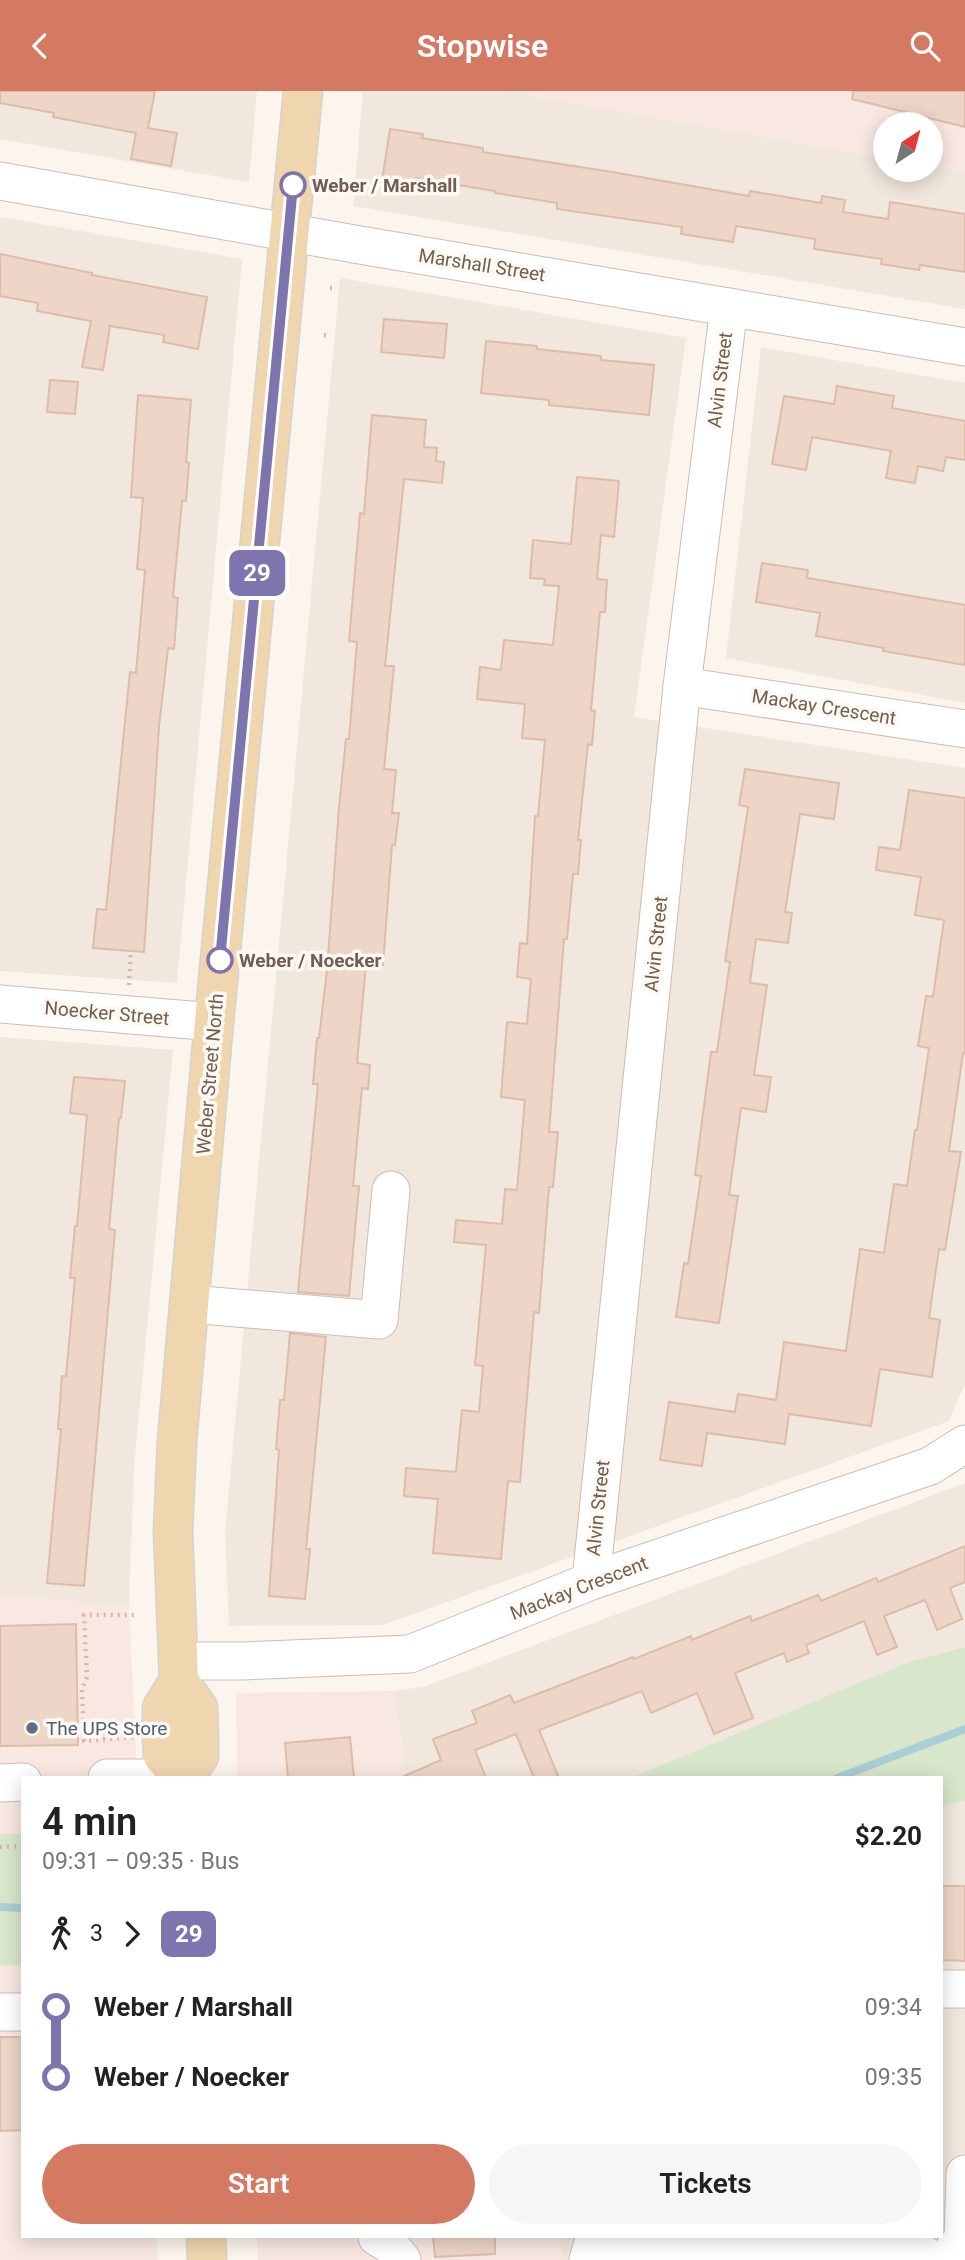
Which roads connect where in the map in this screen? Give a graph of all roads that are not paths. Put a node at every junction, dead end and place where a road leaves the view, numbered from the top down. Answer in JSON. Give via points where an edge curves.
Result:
{"nodes":[{"id":1,"x":303,"y":91,"type":"edge"},
{"id":2,"x":0,"y":181,"type":"edge"},
{"id":3,"x":289,"y":232,"type":"junction"},
{"id":4,"x":729,"y":307,"type":"junction"},
{"id":5,"x":965,"y":347,"type":"edge"},
{"id":6,"x":682,"y":685,"type":"junction"},
{"id":7,"x":965,"y":729,"type":"edge"},
{"id":8,"x":0,"y":1005,"type":"edge"},
{"id":9,"x":214,"y":1023,"type":"junction"},
{"id":10,"x":391,"y":1190,"type":"dead end"},
{"id":11,"x":190,"y":1304,"type":"junction"},
{"id":12,"x":965,"y":1444,"type":"edge"},
{"id":13,"x":591,"y":1581,"type":"junction"},
{"id":14,"x":179,"y":1671,"type":"junction"},
{"id":15,"x":184,"y":1776,"type":"edge"},
{"id":16,"x":21,"y":1782,"type":"edge"},
{"id":17,"x":0,"y":1783,"type":"edge"},
{"id":18,"x":943,"y":1989,"type":"edge"},
{"id":19,"x":965,"y":1989,"type":"edge"},
{"id":20,"x":0,"y":2012,"type":"edge"},
{"id":21,"x":21,"y":2012,"type":"edge"},
{"id":22,"x":965,"y":2173,"type":"edge"},
{"id":23,"x":206,"y":2238,"type":"edge"},
{"id":24,"x":379,"y":2238,"type":"edge"},
{"id":25,"x":926,"y":2251,"type":"edge"},
{"id":26,"x":207,"y":2260,"type":"edge"},
{"id":27,"x":402,"y":2260,"type":"edge"},
{"id":28,"x":589,"y":2260,"type":"edge"}],
"edges":[{"from":1,"to":3,"type":"main road","name":"Weber Street North"},
{"from":2,"to":3,"type":"street","name":"Marshall Street"},
{"from":3,"to":4,"type":"street","name":"Marshall Street"},
{"from":3,"to":9,"type":"main road","name":"Weber Street North"},
{"from":4,"to":5,"type":"street","name":"Marshall Street"},
{"from":4,"to":6,"type":"street","name":"Alvin Street"},
{"from":6,"to":7,"type":"street","name":"Mackay Crescent"},
{"from":6,"to":13,"type":"street","name":"Alvin Street"},
{"from":8,"to":9,"type":"street","name":"Noecker Street"},
{"from":9,"to":11,"type":"main road","name":"Weber Street North"},
{"from":10,"to":11,"type":"street","via":[[379,1320]]},
{"from":11,"to":14,"type":"main road","name":"Weber Street North","via":[[173,1532]]},
{"from":12,"to":13,"type":"street","name":"Mackay Crescent","via":[[930,1466]]},
{"from":13,"to":14,"type":"street","name":"Mackay Crescent","via":[[410,1654],[233,1662]]},
{"from":14,"to":15,"type":"main road","via":[[198,1708],[200,1739],[199,1756]]},
{"from":16,"to":17,"type":"street"},
{"from":18,"to":19,"type":"street"},
{"from":20,"to":21,"type":"street"},
{"from":22,"to":25,"type":"street","via":[[963,2239]]},
{"from":23,"to":26,"type":"main road"},
{"from":24,"to":27,"type":"street"},
{"from":25,"to":28,"type":"street","via":[[592,2246]]}]}
